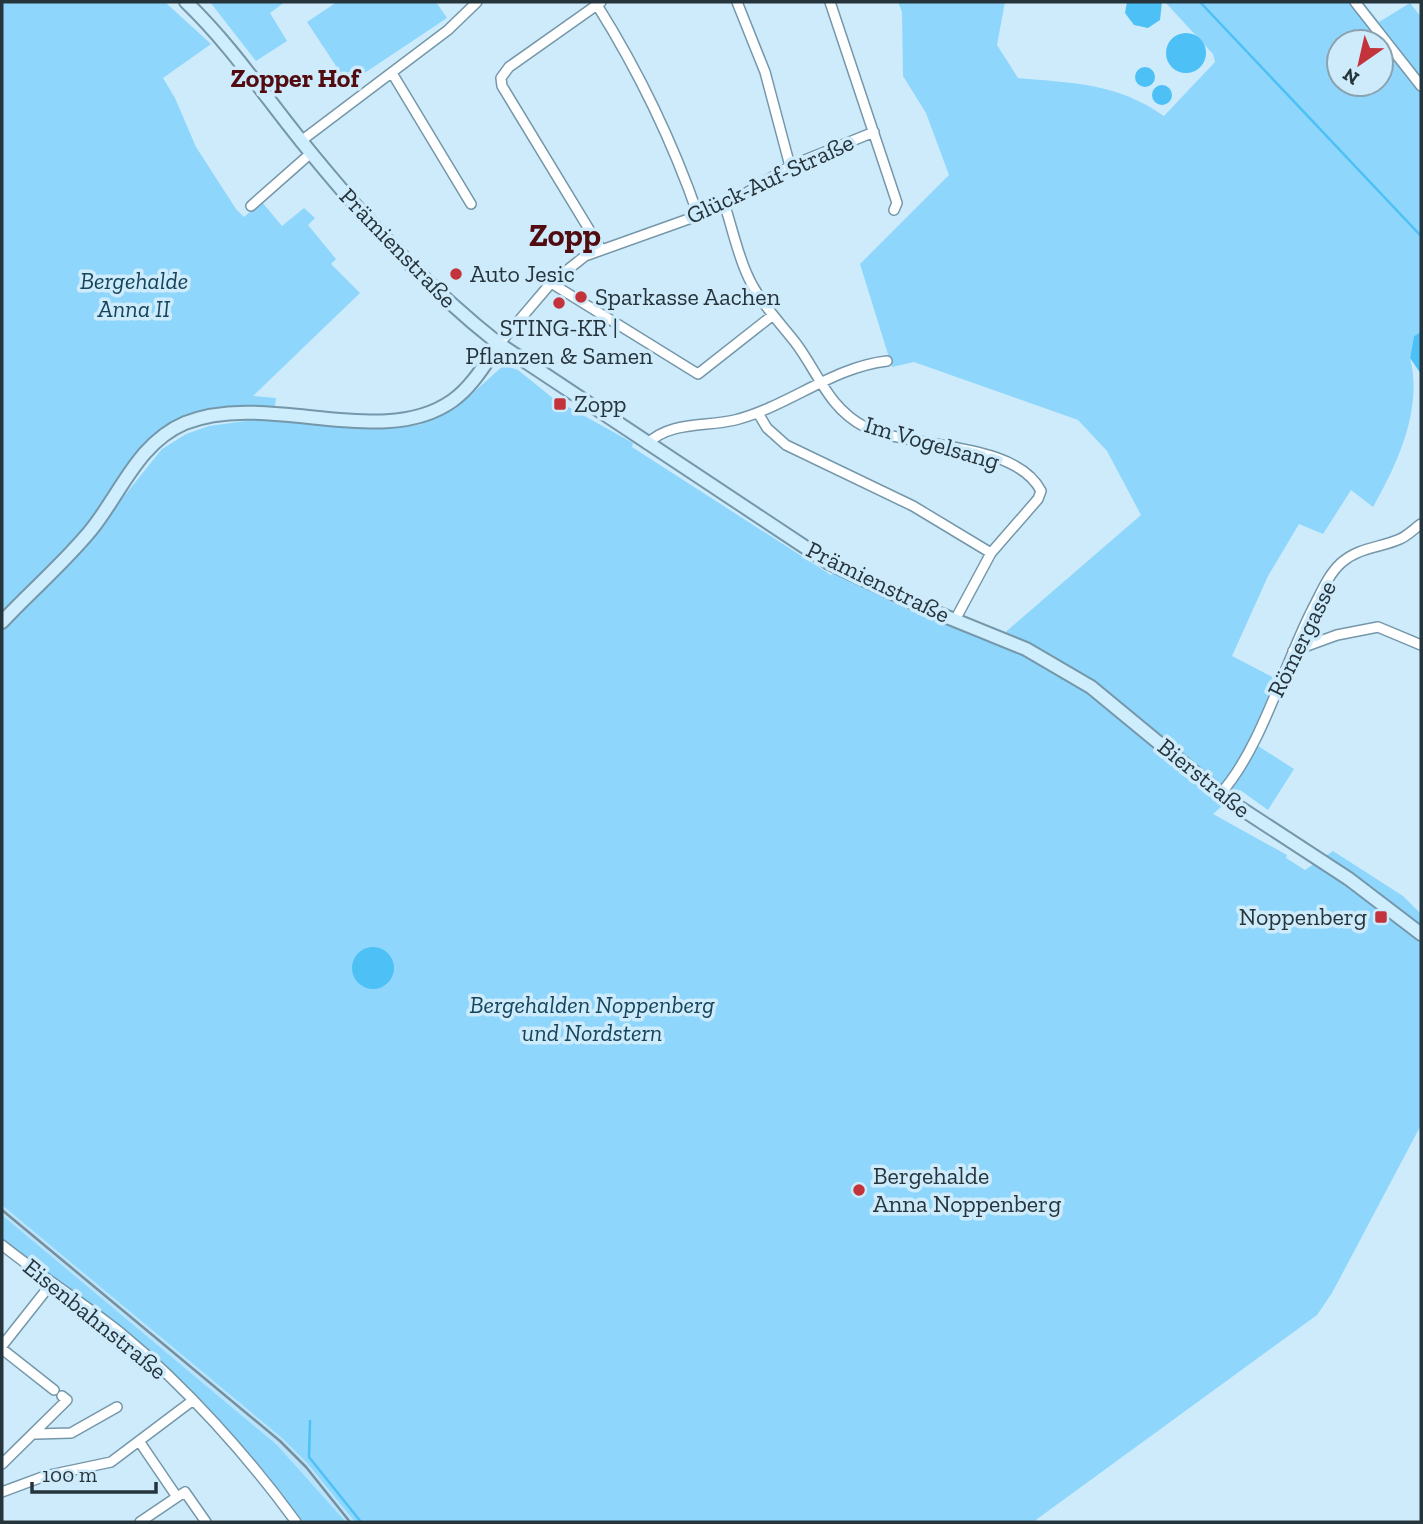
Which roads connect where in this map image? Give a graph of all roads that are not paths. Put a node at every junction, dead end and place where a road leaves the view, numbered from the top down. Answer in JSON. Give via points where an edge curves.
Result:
{"nodes":[{"id":1,"x":186,"y":2,"type":"edge"},
{"id":2,"x":477,"y":2,"type":"edge"},
{"id":3,"x":737,"y":2,"type":"edge"},
{"id":4,"x":830,"y":2,"type":"edge"},
{"id":5,"x":1355,"y":2,"type":"edge"},
{"id":6,"x":599,"y":3,"type":"edge"},
{"id":7,"x":392,"y":73,"type":"junction"},
{"id":8,"x":1421,"y":86,"type":"edge"},
{"id":9,"x":874,"y":132,"type":"junction"},
{"id":10,"x":301,"y":141,"type":"junction"},
{"id":11,"x":312,"y":153,"type":"junction"},
{"id":12,"x":790,"y":166,"type":"junction"},
{"id":13,"x":471,"y":204,"type":"dead end"},
{"id":14,"x":251,"y":206,"type":"dead end"},
{"id":15,"x":725,"y":206,"type":"junction"},
{"id":16,"x":894,"y":210,"type":"dead end"},
{"id":17,"x":698,"y":215,"type":"junction"},
{"id":18,"x":601,"y":249,"type":"junction"},
{"id":19,"x":551,"y":283,"type":"junction"},
{"id":20,"x":773,"y":315,"type":"junction"},
{"id":21,"x":499,"y":344,"type":"junction"},
{"id":22,"x":887,"y":361,"type":"dead end"},
{"id":23,"x":821,"y":385,"type":"junction"},
{"id":24,"x":758,"y":413,"type":"junction"},
{"id":25,"x":647,"y":444,"type":"junction"},
{"id":26,"x":1421,"y":524,"type":"edge"},
{"id":27,"x":991,"y":553,"type":"junction"},
{"id":28,"x":955,"y":620,"type":"junction"},
{"id":29,"x":2,"y":622,"type":"edge"},
{"id":30,"x":982,"y":630,"type":"joint"},
{"id":31,"x":1421,"y":645,"type":"edge"},
{"id":32,"x":1293,"y":651,"type":"junction"},
{"id":33,"x":1220,"y":794,"type":"junction"},
{"id":34,"x":1421,"y":934,"type":"edge"},
{"id":35,"x":2,"y":1245,"type":"edge"},
{"id":36,"x":51,"y":1284,"type":"junction"},
{"id":37,"x":2,"y":1347,"type":"edge"},
{"id":38,"x":192,"y":1401,"type":"junction"},
{"id":39,"x":117,"y":1407,"type":"dead end"},
{"id":40,"x":36,"y":1434,"type":"junction"},
{"id":41,"x":139,"y":1441,"type":"junction"},
{"id":42,"x":2,"y":1464,"type":"edge"},
{"id":43,"x":2,"y":1492,"type":"edge"},
{"id":44,"x":177,"y":1497,"type":"junction"},
{"id":45,"x":140,"y":1522,"type":"edge"},
{"id":46,"x":206,"y":1522,"type":"edge"},
{"id":47,"x":296,"y":1522,"type":"edge"}],
"edges":[{"from":1,"to":10,"type":"main road","name":"Prämienstraße","via":[[235,55]]},
{"from":2,"to":7,"type":"street"},
{"from":3,"to":12,"type":"street","via":[[765,72]]},
{"from":4,"to":9,"type":"street"},
{"from":5,"to":8,"type":"street"},
{"from":6,"to":17,"type":"street","via":[[669,137]]},
{"from":6,"to":18,"type":"street","via":[[509,67],[501,78]]},
{"from":7,"to":10,"type":"street"},
{"from":7,"to":13,"type":"street"},
{"from":9,"to":12,"type":"street","name":"Glück-Auf-Straße"},
{"from":9,"to":16,"type":"street","via":[[897,203]]},
{"from":10,"to":11,"type":"main road","name":"Prämienstraße"},
{"from":11,"to":14,"type":"street"},
{"from":11,"to":21,"type":"main road","name":"Prämienstraße","via":[[398,254]]},
{"from":12,"to":15,"type":"street","name":"Glück-Auf-Straße"},
{"from":15,"to":17,"type":"street","name":"Glück-Auf-Straße"},
{"from":15,"to":20,"type":"street","via":[[745,270]]},
{"from":17,"to":18,"type":"street","name":"Glück-Auf-Straße"},
{"from":18,"to":19,"type":"street","name":"Glück-Auf-Straße"},
{"from":19,"to":20,"type":"street","via":[[698,374]]},
{"from":19,"to":21,"type":"street","name":"Glück-Auf-Straße"},
{"from":20,"to":23,"type":"street"},
{"from":21,"to":25,"type":"main road","name":"Prämienstraße"},
{"from":21,"to":29,"type":"main road","via":[[452,401],[410,418],[378,421],[244,412],[202,418],[168,432],[138,460],[90,530]]},
{"from":22,"to":23,"type":"street"},
{"from":23,"to":24,"type":"street"},
{"from":23,"to":27,"type":"street","name":"Im Vogelsang","via":[[841,410],[867,428],[988,455],[1036,481],[1041,491],[1038,499]]},
{"from":24,"to":25,"type":"street","via":[[665,430]]},
{"from":24,"to":27,"type":"street","via":[[786,445],[913,506]]},
{"from":25,"to":28,"type":"main road","name":"Prämienstraße","via":[[829,562]]},
{"from":26,"to":32,"type":"street","name":"Römergasse","via":[[1401,539],[1366,547],[1341,563]]},
{"from":27,"to":28,"type":"street"},
{"from":28,"to":30,"type":"main road","name":"Prämienstraße"},
{"from":30,"to":33,"type":"main road","name":"Bierstraße","via":[[1051,662],[1091,687]]},
{"from":31,"to":32,"type":"street","via":[[1378,627]]},
{"from":32,"to":33,"type":"street","name":"Römergasse","via":[[1249,747]]},
{"from":33,"to":34,"type":"main road","name":"Bierstraße","via":[[1349,879]]},
{"from":35,"to":36,"type":"street","name":"Eisenbahnstraße"},
{"from":36,"to":37,"type":"street"},
{"from":36,"to":38,"type":"street","name":"Eisenbahnstraße","via":[[121,1334]]},
{"from":37,"to":40,"type":"street","via":[[67,1400]]},
{"from":38,"to":41,"type":"street"},
{"from":38,"to":47,"type":"street","name":"Eisenbahnstraße","via":[[257,1471]]},
{"from":39,"to":40,"type":"street","via":[[71,1433]]},
{"from":40,"to":42,"type":"street"},
{"from":41,"to":43,"type":"street","via":[[111,1462],[20,1483]]},
{"from":41,"to":44,"type":"street"},
{"from":44,"to":45,"type":"street"},
{"from":44,"to":46,"type":"street","via":[[186,1492]]}]}
